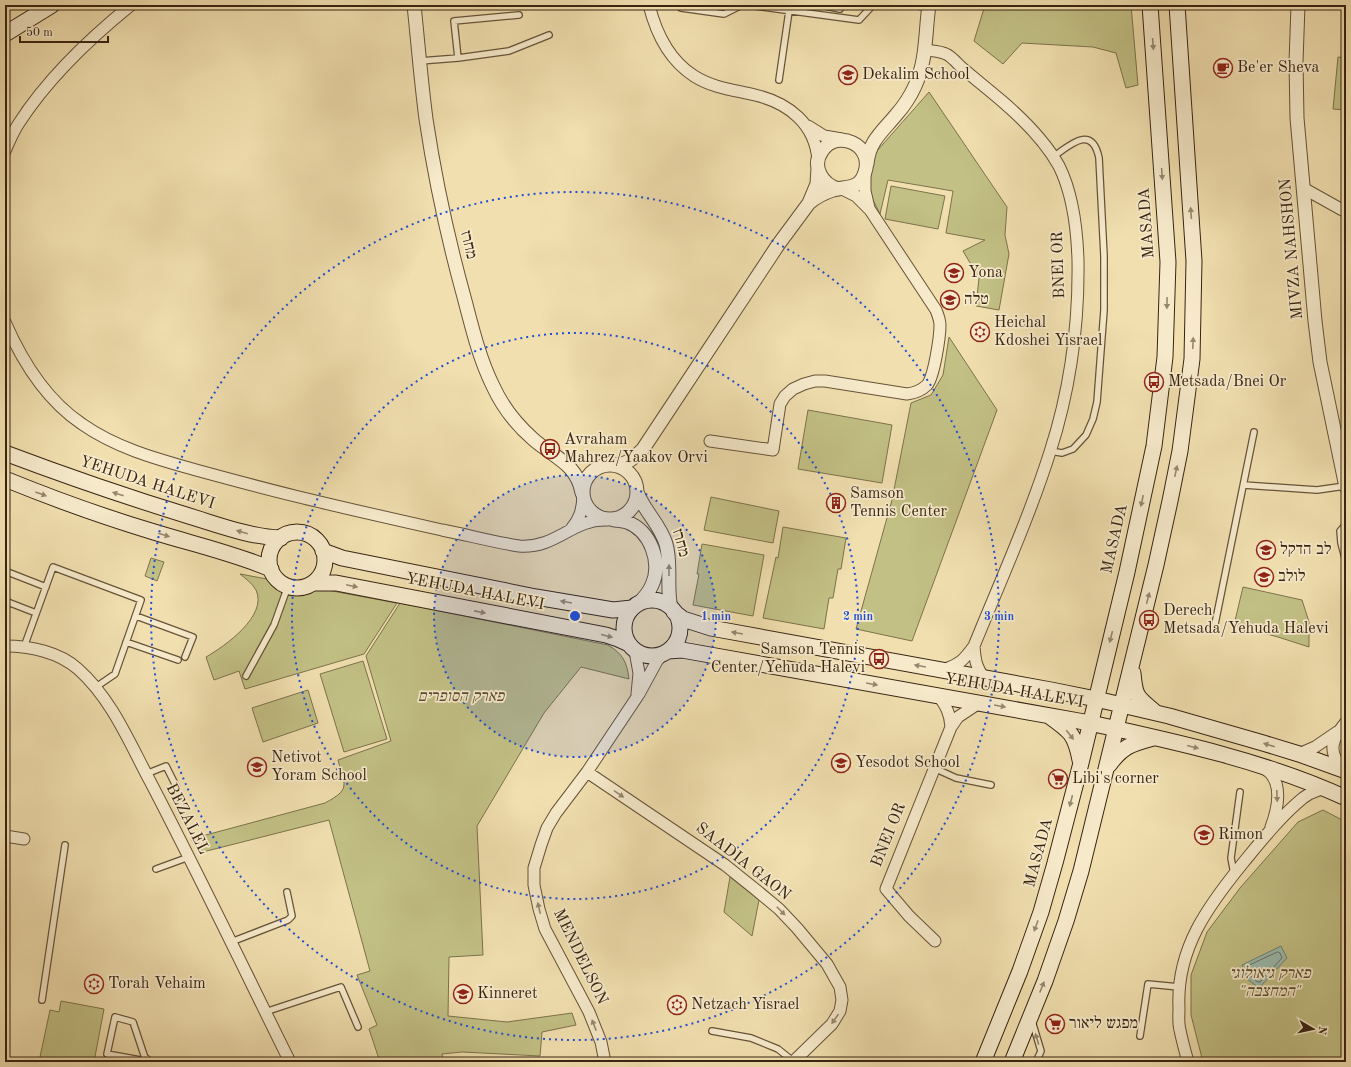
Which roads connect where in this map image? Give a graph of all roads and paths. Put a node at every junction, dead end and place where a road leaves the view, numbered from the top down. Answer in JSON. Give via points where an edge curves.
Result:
{"nodes":[{"id":1,"x":52,"y":5,"type":"edge"},
{"id":2,"x":131,"y":5,"type":"edge"},
{"id":3,"x":414,"y":5,"type":"edge"},
{"id":4,"x":648,"y":5,"type":"edge"},
{"id":5,"x":742,"y":5,"type":"edge"},
{"id":6,"x":747,"y":5,"type":"edge"},
{"id":7,"x":820,"y":5,"type":"edge"},
{"id":8,"x":841,"y":5,"type":"edge"},
{"id":9,"x":873,"y":5,"type":"edge"},
{"id":10,"x":905,"y":5,"type":"edge"},
{"id":11,"x":1150,"y":5,"type":"edge"},
{"id":12,"x":1177,"y":5,"type":"edge"},
{"id":13,"x":1298,"y":5,"type":"edge"},
{"id":14,"x":929,"y":6,"type":"edge"},
{"id":15,"x":681,"y":8,"type":"dead end"},
{"id":16,"x":789,"y":11,"type":"junction"},
{"id":17,"x":519,"y":15,"type":"dead end"},
{"id":18,"x":5,"y":34,"type":"edge"},
{"id":19,"x":549,"y":35,"type":"dead end"},
{"id":20,"x":926,"y":50,"type":"junction"},
{"id":21,"x":458,"y":58,"type":"junction"},
{"id":22,"x":420,"y":62,"type":"junction"},
{"id":23,"x":779,"y":80,"type":"dead end"},
{"id":24,"x":807,"y":126,"type":"junction"},
{"id":25,"x":881,"y":132,"type":"junction"},
{"id":26,"x":846,"y":140,"type":"junction"},
{"id":27,"x":5,"y":151,"type":"edge"},
{"id":28,"x":1053,"y":157,"type":"junction"},
{"id":29,"x":818,"y":164,"type":"junction"},
{"id":30,"x":866,"y":168,"type":"junction"},
{"id":31,"x":1303,"y":188,"type":"junction"},
{"id":32,"x":840,"y":189,"type":"junction"},
{"id":33,"x":809,"y":203,"type":"junction"},
{"id":34,"x":870,"y":210,"type":"junction"},
{"id":35,"x":1346,"y":212,"type":"edge"},
{"id":36,"x":5,"y":322,"type":"edge"},
{"id":37,"x":1254,"y":432,"type":"dead end"},
{"id":38,"x":710,"y":441,"type":"dead end"},
{"id":39,"x":643,"y":449,"type":"junction"},
{"id":40,"x":1050,"y":451,"type":"junction"},
{"id":41,"x":5,"y":453,"type":"edge"},
{"id":42,"x":563,"y":460,"type":"junction"},
{"id":43,"x":608,"y":466,"type":"junction"},
{"id":44,"x":5,"y":479,"type":"edge"},
{"id":45,"x":1244,"y":485,"type":"junction"},
{"id":46,"x":1346,"y":486,"type":"edge"},
{"id":47,"x":637,"y":488,"type":"junction"},
{"id":48,"x":583,"y":495,"type":"junction"},
{"id":49,"x":610,"y":520,"type":"junction"},
{"id":50,"x":1346,"y":524,"type":"edge"},
{"id":51,"x":568,"y":531,"type":"junction"},
{"id":52,"x":281,"y":538,"type":"junction"},
{"id":53,"x":323,"y":551,"type":"junction"},
{"id":54,"x":1346,"y":562,"type":"edge"},
{"id":55,"x":270,"y":569,"type":"junction"},
{"id":56,"x":5,"y":571,"type":"edge"},
{"id":57,"x":313,"y":583,"type":"junction"},
{"id":58,"x":288,"y":586,"type":"junction"},
{"id":59,"x":46,"y":587,"type":"junction"},
{"id":60,"x":5,"y":601,"type":"edge"},
{"id":61,"x":635,"y":606,"type":"junction"},
{"id":62,"x":673,"y":610,"type":"junction"},
{"id":63,"x":36,"y":613,"type":"junction"},
{"id":64,"x":136,"y":616,"type":"junction"},
{"id":65,"x":1214,"y":629,"type":"dead end"},
{"id":66,"x":126,"y":642,"type":"junction"},
{"id":67,"x":5,"y":646,"type":"edge"},
{"id":68,"x":974,"y":646,"type":"junction"},
{"id":69,"x":24,"y":647,"type":"junction"},
{"id":70,"x":632,"y":648,"type":"junction"},
{"id":71,"x":666,"y":652,"type":"junction"},
{"id":72,"x":185,"y":657,"type":"dead end"},
{"id":73,"x":178,"y":660,"type":"dead end"},
{"id":74,"x":1132,"y":663,"type":"junction"},
{"id":75,"x":942,"y":670,"type":"junction"},
{"id":76,"x":246,"y":676,"type":"dead end"},
{"id":77,"x":984,"y":678,"type":"junction"},
{"id":78,"x":96,"y":686,"type":"junction"},
{"id":79,"x":938,"y":695,"type":"junction"},
{"id":80,"x":1096,"y":699,"type":"junction"},
{"id":81,"x":634,"y":702,"type":"junction"},
{"id":82,"x":979,"y":703,"type":"junction"},
{"id":83,"x":1122,"y":706,"type":"junction"},
{"id":84,"x":1156,"y":713,"type":"junction"},
{"id":85,"x":1047,"y":715,"type":"junction"},
{"id":86,"x":1346,"y":722,"type":"edge"},
{"id":87,"x":1090,"y":723,"type":"junction"},
{"id":88,"x":951,"y":727,"type":"junction"},
{"id":89,"x":1116,"y":729,"type":"junction"},
{"id":90,"x":1338,"y":732,"type":"junction"},
{"id":91,"x":1155,"y":737,"type":"junction"},
{"id":92,"x":1299,"y":754,"type":"junction"},
{"id":93,"x":1081,"y":763,"type":"junction"},
{"id":94,"x":1260,"y":764,"type":"junction"},
{"id":95,"x":1107,"y":767,"type":"junction"},
{"id":96,"x":934,"y":768,"type":"junction"},
{"id":97,"x":1345,"y":770,"type":"edge"},
{"id":98,"x":587,"y":772,"type":"junction"},
{"id":99,"x":146,"y":774,"type":"junction"},
{"id":100,"x":991,"y":785,"type":"dead end"},
{"id":101,"x":177,"y":788,"type":"dead end"},
{"id":102,"x":1324,"y":788,"type":"junction"},
{"id":103,"x":1240,"y":792,"type":"dead end"},
{"id":104,"x":1346,"y":798,"type":"edge"},
{"id":105,"x":1268,"y":832,"type":"junction"},
{"id":106,"x":5,"y":836,"type":"edge"},
{"id":107,"x":24,"y":839,"type":"dead end"},
{"id":108,"x":65,"y":845,"type":"dead end"},
{"id":109,"x":189,"y":857,"type":"junction"},
{"id":110,"x":156,"y":869,"type":"dead end"},
{"id":111,"x":1234,"y":874,"type":"junction"},
{"id":112,"x":287,"y":892,"type":"dead end"},
{"id":113,"x":935,"y":941,"type":"dead end"},
{"id":114,"x":231,"y":942,"type":"junction"},
{"id":115,"x":1179,"y":987,"type":"junction"},
{"id":116,"x":42,"y":1000,"type":"dead end"},
{"id":117,"x":265,"y":1012,"type":"junction"},
{"id":118,"x":1030,"y":1016,"type":"junction"},
{"id":119,"x":358,"y":1027,"type":"dead end"},
{"id":120,"x":712,"y":1031,"type":"dead end"},
{"id":121,"x":1140,"y":1036,"type":"dead end"},
{"id":122,"x":146,"y":1062,"type":"edge"},
{"id":123,"x":290,"y":1062,"type":"edge"},
{"id":124,"x":605,"y":1062,"type":"edge"},
{"id":125,"x":793,"y":1062,"type":"edge"},
{"id":126,"x":983,"y":1062,"type":"edge"},
{"id":127,"x":1012,"y":1062,"type":"edge"},
{"id":128,"x":1036,"y":1062,"type":"edge"},
{"id":129,"x":1188,"y":1062,"type":"edge"}],
"edges":[{"from":1,"to":18,"type":"main road"},
{"from":2,"to":27,"type":"street","via":[[81,49],[52,80],[18,125]]},
{"from":3,"to":22,"type":"street","name":"מחרז"},
{"from":4,"to":24,"type":"street","via":[[666,47],[688,71],[721,88],[756,95],[779,104],[792,111]]},
{"from":5,"to":15,"type":"lane","via":[[724,14]]},
{"from":6,"to":16,"type":"lane"},
{"from":7,"to":8,"type":"lane","via":[[840,9]]},
{"from":9,"to":16,"type":"lane","via":[[859,20]]},
{"from":10,"to":14,"type":"lane"},
{"from":11,"to":80,"type":"main road","name":"MASADA","one_way":true,"via":[[1168,262],[1165,357],[1154,446]]},
{"from":74,"to":12,"type":"main road","one_way":true,"via":[[1180,451],[1192,359],[1194,261]]},
{"from":13,"to":31,"type":"street","name":"MIVZA NAHSHON","via":[[1297,118]]},
{"from":14,"to":20,"type":"street"},
{"from":16,"to":23,"type":"lane"},
{"from":17,"to":21,"type":"lane","via":[[454,21]]},
{"from":19,"to":21,"type":"lane","via":[[509,51]]},
{"from":20,"to":25,"type":"street","via":[[912,92]]},
{"from":20,"to":28,"type":"street","name":"BNEI OR","via":[[946,54],[1014,111],[1033,130]]},
{"from":21,"to":22,"type":"lane"},
{"from":22,"to":42,"type":"street","name":"מחרז","via":[[428,132],[441,202],[483,364],[498,397],[513,418],[534,440]]},
{"from":24,"to":26,"type":"street","via":[[830,138]]},
{"from":24,"to":29,"type":"street","via":[[814,139]]},
{"from":25,"to":26,"type":"street","via":[[866,139]]},
{"from":25,"to":30,"type":"street","via":[[872,146]]},
{"from":26,"to":29,"type":"street","via":[[834,141],[825,147],[820,153]]},
{"from":26,"to":30,"type":"street","via":[[857,144],[862,150]]},
{"from":28,"to":40,"type":"street","name":"BNEI OR","via":[[1067,186],[1072,209],[1077,242],[1078,276],[1077,312],[1070,368]]},
{"from":28,"to":40,"type":"lane","via":[[1078,140],[1086,139],[1097,147],[1104,256],[1104,310],[1093,419],[1086,435],[1072,449],[1062,453]]},
{"from":29,"to":32,"type":"street","via":[[820,175],[825,181]]},
{"from":29,"to":33,"type":"street","via":[[816,184]]},
{"from":30,"to":32,"type":"street","via":[[862,179],[856,184],[850,188]]},
{"from":30,"to":34,"type":"street","via":[[865,191]]},
{"from":31,"to":35,"type":"street"},
{"from":31,"to":46,"type":"street","name":"MIVZA NAHSHON","via":[[1320,362]]},
{"from":32,"to":33,"type":"street","via":[[826,193]]},
{"from":32,"to":34,"type":"street","via":[[856,196]]},
{"from":33,"to":39,"type":"street","via":[[778,245]]},
{"from":34,"to":38,"type":"street","via":[[938,315],[940,328],[929,382],[922,389],[907,394],[825,381],[810,382],[793,389],[780,404],[773,450]]},
{"from":36,"to":51,"type":"street","via":[[35,378],[61,408],[93,431],[140,453],[253,486],[513,545],[542,544]]},
{"from":37,"to":45,"type":"lane"},
{"from":39,"to":43,"type":"street","via":[[629,462]]},
{"from":39,"to":47,"type":"street","via":[[637,465]]},
{"from":40,"to":68,"type":"street","name":"BNEI OR","via":[[1027,516]]},
{"from":52,"to":41,"type":"main road","name":"YEHUDA HALEVI","one_way":true,"via":[[251,534],[142,502]]},
{"from":42,"to":43,"type":"street","name":"מחרז","via":[[584,467]]},
{"from":42,"to":48,"type":"street","name":"מחרז","via":[[577,476]]},
{"from":43,"to":47,"type":"street","via":[[622,468],[629,473]]},
{"from":43,"to":48,"type":"street","via":[[594,470],[588,476]]},
{"from":44,"to":55,"type":"main road","one_way":true,"via":[[91,512],[244,558]]},
{"from":45,"to":46,"type":"lane","via":[[1317,490]]},
{"from":45,"to":65,"type":"lane"},
{"from":47,"to":49,"type":"street","via":[[636,501],[632,509],[626,515]]},
{"from":62,"to":47,"type":"street","name":"מחרז","one_way":true,"via":[[668,593],[669,562],[665,542],[642,504]]},
{"from":48,"to":49,"type":"street","via":[[590,512],[597,517]]},
{"from":48,"to":51,"type":"street","via":[[580,516]]},
{"from":49,"to":51,"type":"street","via":[[597,520]]},
{"from":49,"to":61,"type":"street","name":"מחרז","via":[[627,522],[636,527],[644,534],[654,552],[656,568],[652,584],[647,594]]},
{"from":50,"to":54,"type":"lane","via":[[1340,531]]},
{"from":52,"to":53,"type":"main road","via":[[293,532],[306,534],[317,540]]},
{"from":52,"to":55,"type":"main road","via":[[270,551]]},
{"from":53,"to":57,"type":"main road","via":[[323,569]]},
{"from":61,"to":53,"type":"main road","name":"YEHUDA HALEVI","one_way":true,"via":[[613,610],[536,597],[342,558]]},
{"from":55,"to":58,"type":"main road","via":[[277,580]]},
{"from":56,"to":59,"type":"lane"},
{"from":57,"to":58,"type":"main road","via":[[302,588]]},
{"from":57,"to":70,"type":"main road","name":"YEHUDA HALEVI","one_way":true,"via":[[336,583],[606,636],[618,639]]},
{"from":58,"to":76,"type":"lane","via":[[274,625]]},
{"from":59,"to":63,"type":"lane"},
{"from":59,"to":64,"type":"lane","via":[[53,567],[141,600]]},
{"from":60,"to":63,"type":"lane"},
{"from":61,"to":62,"type":"main road","via":[[647,600],[656,600]]},
{"from":61,"to":70,"type":"main road","via":[[627,615],[624,628],[625,637]]},
{"from":62,"to":71,"type":"main road","via":[[679,624],[679,632],[676,641]]},
{"from":75,"to":62,"type":"main road","name":"YEHUDA HALEVI","one_way":true,"via":[[711,628],[684,619]]},
{"from":63,"to":69,"type":"lane"},
{"from":64,"to":66,"type":"lane"},
{"from":64,"to":72,"type":"lane","via":[[193,636]]},
{"from":66,"to":73,"type":"lane"},
{"from":66,"to":78,"type":"lane","via":[[114,674]]},
{"from":67,"to":69,"type":"street","name":"BEZALEL"},
{"from":68,"to":75,"type":"street","name":"BNEI OR","via":[[956,666]]},
{"from":68,"to":77,"type":"street","name":"BNEI OR","via":[[977,669]]},
{"from":69,"to":78,"type":"street","name":"BEZALEL","via":[[62,657]]},
{"from":70,"to":71,"type":"main road","via":[[643,655],[652,656]]},
{"from":70,"to":81,"type":"street","name":"MENDELSON","via":[[639,673]]},
{"from":71,"to":79,"type":"main road","name":"YEHUDA HALEVI","one_way":true,"via":[[682,650]]},
{"from":71,"to":81,"type":"street","name":"MENDELSON","via":[[657,661]]},
{"from":74,"to":83,"type":"main road"},
{"from":74,"to":84,"type":"main road","via":[[1134,690],[1140,700]]},
{"from":75,"to":77,"type":"main road","name":"YEHUDA HALEVI"},
{"from":77,"to":80,"type":"main road","name":"YEHUDA HALEVI"},
{"from":78,"to":99,"type":"street","name":"BEZALEL"},
{"from":79,"to":82,"type":"main road","name":"YEHUDA HALEVI"},
{"from":79,"to":88,"type":"street","via":[[950,716]]},
{"from":80,"to":83,"type":"main road","name":"YEHUDA HALEVI"},
{"from":80,"to":87,"type":"main road","name":"MASADA"},
{"from":81,"to":98,"type":"street","name":"MENDELSON"},
{"from":82,"to":85,"type":"main road","name":"YEHUDA HALEVI","one_way":true},
{"from":82,"to":88,"type":"street","name":"BNEI OR","via":[[958,717]]},
{"from":83,"to":84,"type":"main road","name":"YEHUDA HALEVI"},
{"from":83,"to":89,"type":"main road"},
{"from":92,"to":84,"type":"main road","name":"YEHUDA HALEVI","one_way":true},
{"from":85,"to":87,"type":"main road","name":"YEHUDA HALEVI"},
{"from":85,"to":93,"type":"main road","one_way":true,"via":[[1072,735]]},
{"from":86,"to":90,"type":"street"},
{"from":87,"to":89,"type":"main road","name":"YEHUDA HALEVI"},
{"from":87,"to":93,"type":"main road","name":"MASADA"},
{"from":88,"to":96,"type":"street","name":"BNEI OR"},
{"from":89,"to":91,"type":"main road","name":"YEHUDA HALEVI"},
{"from":89,"to":95,"type":"main road"},
{"from":90,"to":92,"type":"street"},
{"from":90,"to":97,"type":"street","via":[[1332,746],[1336,759]]},
{"from":91,"to":94,"type":"main road","name":"YEHUDA HALEVI","one_way":true},
{"from":91,"to":95,"type":"main road","via":[[1127,746]]},
{"from":92,"to":97,"type":"main road","name":"YEHUDA HALEVI"},
{"from":93,"to":126,"type":"main road","name":"MASADA","one_way":true,"via":[[1041,912]]},
{"from":94,"to":102,"type":"main road","name":"YEHUDA HALEVI"},
{"from":94,"to":105,"type":"street","one_way":true,"via":[[1271,774],[1278,799],[1275,816]]},
{"from":118,"to":95,"type":"main road","one_way":true,"via":[[1066,921]]},
{"from":96,"to":100,"type":"lane","via":[[956,778]]},
{"from":96,"to":113,"type":"street","name":"BNEI OR","via":[[886,888],[909,916]]},
{"from":124,"to":98,"type":"street","name":"MENDELSON","one_way":true,"via":[[601,1042],[589,1012],[545,929],[534,885],[534,868],[547,828]]},
{"from":98,"to":125,"type":"street","name":"SAADIA GAON","one_way":true,"via":[[725,865],[779,909],[827,964],[840,987],[840,1011],[832,1024]]},
{"from":99,"to":101,"type":"lane","via":[[166,766]]},
{"from":99,"to":109,"type":"street","name":"BEZALEL"},
{"from":102,"to":104,"type":"main road","name":"YEHUDA HALEVI"},
{"from":102,"to":105,"type":"street","via":[[1303,798]]},
{"from":103,"to":111,"type":"lane","via":[[1231,858]]},
{"from":105,"to":111,"type":"street"},
{"from":106,"to":107,"type":"street"},
{"from":108,"to":116,"type":"lane"},
{"from":109,"to":110,"type":"lane"},
{"from":109,"to":114,"type":"street","name":"BEZALEL"},
{"from":111,"to":115,"type":"street","via":[[1207,911],[1191,941],[1181,968]]},
{"from":112,"to":114,"type":"lane","via":[[292,916],[288,920]]},
{"from":114,"to":117,"type":"street","name":"BEZALEL"},
{"from":115,"to":121,"type":"lane","via":[[1148,984]]},
{"from":115,"to":129,"type":"street","via":[[1179,1028]]},
{"from":117,"to":119,"type":"lane","via":[[341,987]]},
{"from":117,"to":123,"type":"street","name":"BEZALEL"},
{"from":118,"to":127,"type":"main road"},
{"from":128,"to":118,"type":"lane","one_way":true,"via":[[1041,1050]]},
{"from":120,"to":125,"type":"lane","via":[[751,1038],[778,1050]]},
{"from":122,"to":122,"type":"lane","via":[[133,1022],[115,1018],[107,1054]]}]}
